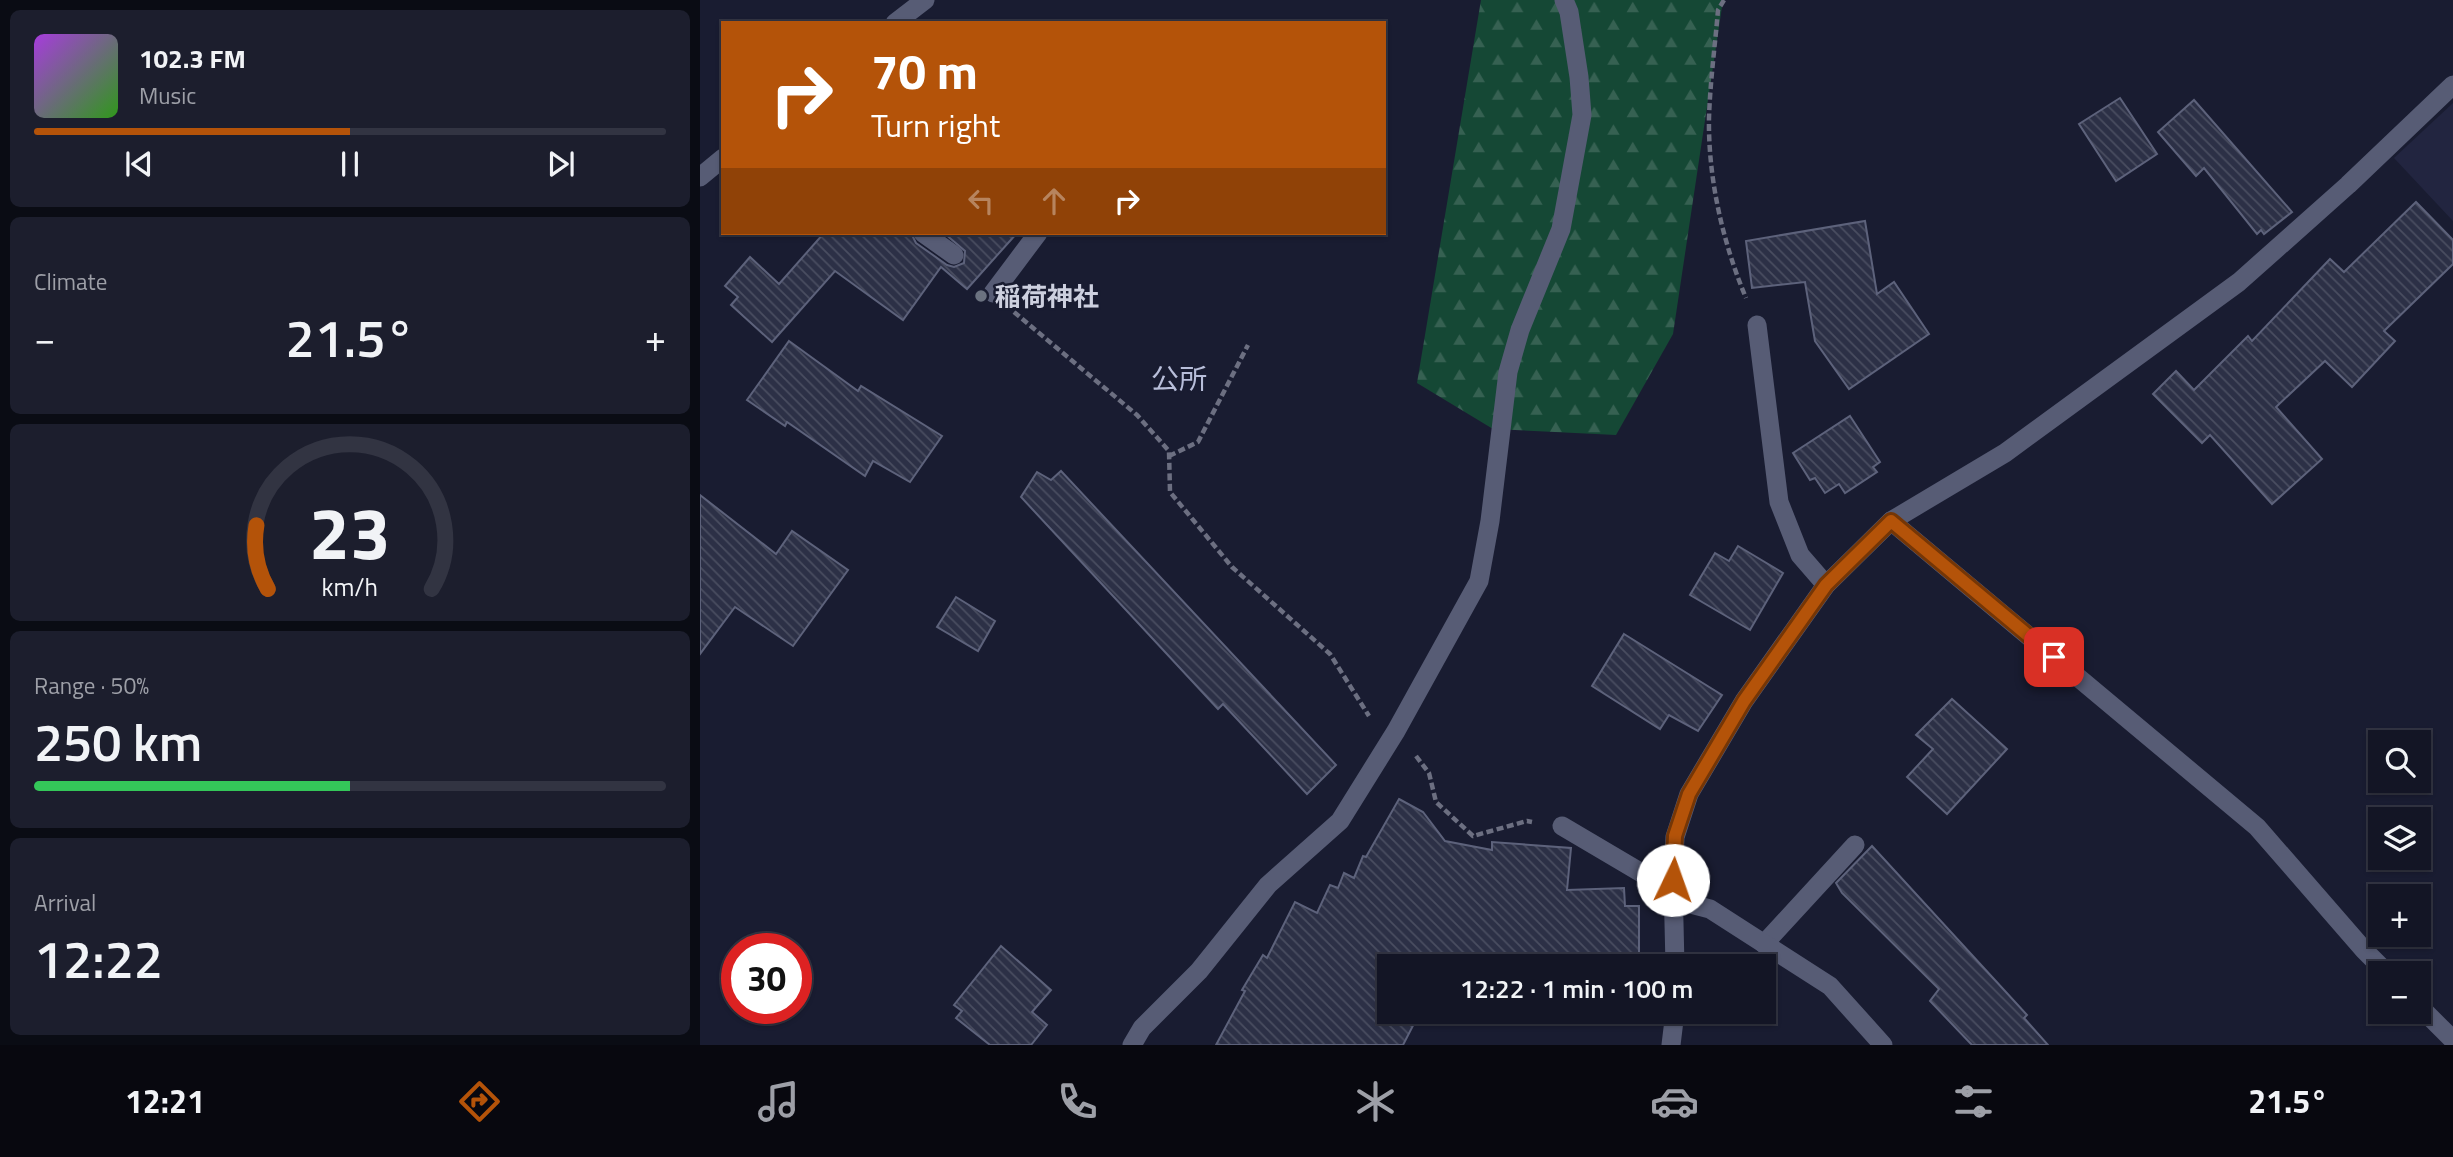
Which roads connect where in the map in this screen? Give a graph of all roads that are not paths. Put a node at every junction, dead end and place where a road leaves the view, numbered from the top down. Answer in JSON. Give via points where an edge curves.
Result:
{"nodes":[{"id":1,"x":925,"y":0,"type":"edge"},
{"id":2,"x":1564,"y":0,"type":"edge"},
{"id":3,"x":898,"y":21,"type":"edge"},
{"id":4,"x":2453,"y":85,"type":"edge"},
{"id":5,"x":721,"y":160,"type":"edge"},
{"id":6,"x":700,"y":177,"type":"edge"},
{"id":7,"x":926,"y":235,"type":"edge"},
{"id":8,"x":1036,"y":235,"type":"edge"},
{"id":9,"x":954,"y":256,"type":"dead end"},
{"id":10,"x":993,"y":293,"type":"road end"},
{"id":11,"x":1757,"y":325,"type":"road end"},
{"id":12,"x":1891,"y":521,"type":"junction"},
{"id":13,"x":1826,"y":585,"type":"junction"},
{"id":14,"x":1562,"y":826,"type":"road end"},
{"id":15,"x":1855,"y":845,"type":"dead end"},
{"id":16,"x":1673,"y":880,"type":"junction"},
{"id":17,"x":1675,"y":900,"type":"junction"},
{"id":18,"x":1764,"y":944,"type":"junction"},
{"id":19,"x":1675,"y":954,"type":"edge"},
{"id":20,"x":2375,"y":961,"type":"edge"},
{"id":21,"x":2431,"y":1018,"type":"edge"},
{"id":22,"x":1674,"y":1024,"type":"edge"},
{"id":23,"x":2453,"y":1040,"type":"edge"},
{"id":24,"x":1132,"y":1045,"type":"edge"},
{"id":25,"x":1671,"y":1045,"type":"edge"},
{"id":26,"x":1883,"y":1045,"type":"edge"}],
"edges":[{"from":1,"to":3,"type":"street"},
{"from":2,"to":24,"type":"street","via":[[1579,77],[1581,115],[1561,229],[1507,372],[1479,581],[1340,821],[1268,885]]},
{"from":4,"to":12,"type":"street","via":[[2239,282],[2005,453]]},
{"from":5,"to":6,"type":"street"},
{"from":7,"to":9,"type":"street"},
{"from":8,"to":10,"type":"street"},
{"from":11,"to":13,"type":"street","via":[[1779,502],[1800,555]]},
{"from":12,"to":13,"type":"street"},
{"from":12,"to":20,"type":"street","via":[[2257,827]]},
{"from":13,"to":16,"type":"street","via":[[1744,701],[1689,794],[1675,836]]},
{"from":14,"to":16,"type":"street","via":[[1645,875]]},
{"from":15,"to":18,"type":"street"},
{"from":16,"to":17,"type":"street"},
{"from":17,"to":18,"type":"street","via":[[1710,909]]},
{"from":17,"to":19,"type":"street"},
{"from":18,"to":26,"type":"street","via":[[1830,986]]},
{"from":21,"to":23,"type":"street"},
{"from":22,"to":25,"type":"street"}]}
